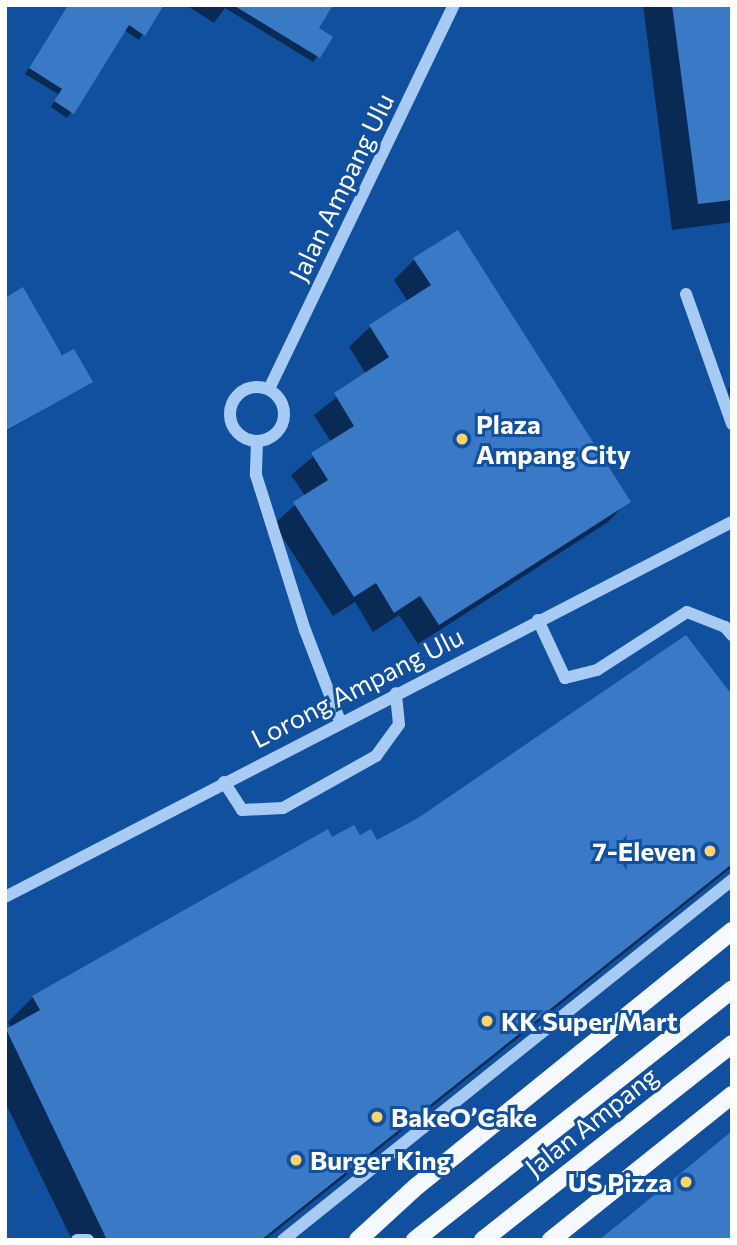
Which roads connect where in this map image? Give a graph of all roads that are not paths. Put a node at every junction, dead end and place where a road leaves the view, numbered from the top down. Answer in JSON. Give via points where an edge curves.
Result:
{"nodes":[{"id":1,"x":454,"y":5,"type":"edge"},
{"id":2,"x":686,"y":294,"type":"dead end"},
{"id":3,"x":269,"y":389,"type":"junction"},
{"id":4,"x":732,"y":424,"type":"edge"},
{"id":5,"x":257,"y":442,"type":"junction"},
{"id":6,"x":732,"y":522,"type":"edge"},
{"id":7,"x":538,"y":620,"type":"junction"},
{"id":8,"x":732,"y":635,"type":"edge"},
{"id":9,"x":396,"y":693,"type":"junction"},
{"id":10,"x":340,"y":721,"type":"junction"},
{"id":11,"x":225,"y":782,"type":"junction"},
{"id":12,"x":732,"y":880,"type":"edge"},
{"id":13,"x":5,"y":897,"type":"edge"},
{"id":14,"x":732,"y":931,"type":"edge"},
{"id":15,"x":732,"y":990,"type":"edge"},
{"id":16,"x":732,"y":1044,"type":"edge"},
{"id":17,"x":732,"y":1095,"type":"edge"},
{"id":18,"x":77,"y":1240,"type":"edge"},
{"id":19,"x":88,"y":1240,"type":"edge"},
{"id":20,"x":283,"y":1240,"type":"edge"},
{"id":21,"x":358,"y":1240,"type":"edge"},
{"id":22,"x":415,"y":1240,"type":"edge"},
{"id":23,"x":483,"y":1240,"type":"edge"},
{"id":24,"x":551,"y":1240,"type":"edge"}],
"edges":[{"from":1,"to":3,"type":"street","name":"Jalan Ampang Ulu"},
{"from":2,"to":4,"type":"street"},
{"from":3,"to":5,"type":"street","via":[[281,401],[284,419],[274,435]]},
{"from":3,"to":5,"type":"street","via":[[244,390],[230,411],[233,428]]},
{"from":5,"to":10,"type":"street","via":[[256,475],[305,631]]},
{"from":6,"to":7,"type":"street","name":"Lorong Ampang Ulu"},
{"from":7,"to":8,"type":"street","via":[[565,678],[597,670],[687,612],[725,627]]},
{"from":7,"to":9,"type":"street","name":"Lorong Ampang Ulu"},
{"from":9,"to":10,"type":"street","name":"Lorong Ampang Ulu"},
{"from":9,"to":11,"type":"street","via":[[399,724],[376,756],[284,808],[242,810]]},
{"from":10,"to":11,"type":"street","name":"Lorong Ampang Ulu"},
{"from":11,"to":13,"type":"street","name":"Lorong Ampang Ulu"},
{"from":12,"to":20,"type":"street"},
{"from":14,"to":21,"type":"main road"},
{"from":15,"to":22,"type":"main road","name":"Jalan Ampang"},
{"from":16,"to":23,"type":"main road","name":"Jalan Ampang"},
{"from":17,"to":24,"type":"main road"},
{"from":18,"to":19,"type":"street"}]}
